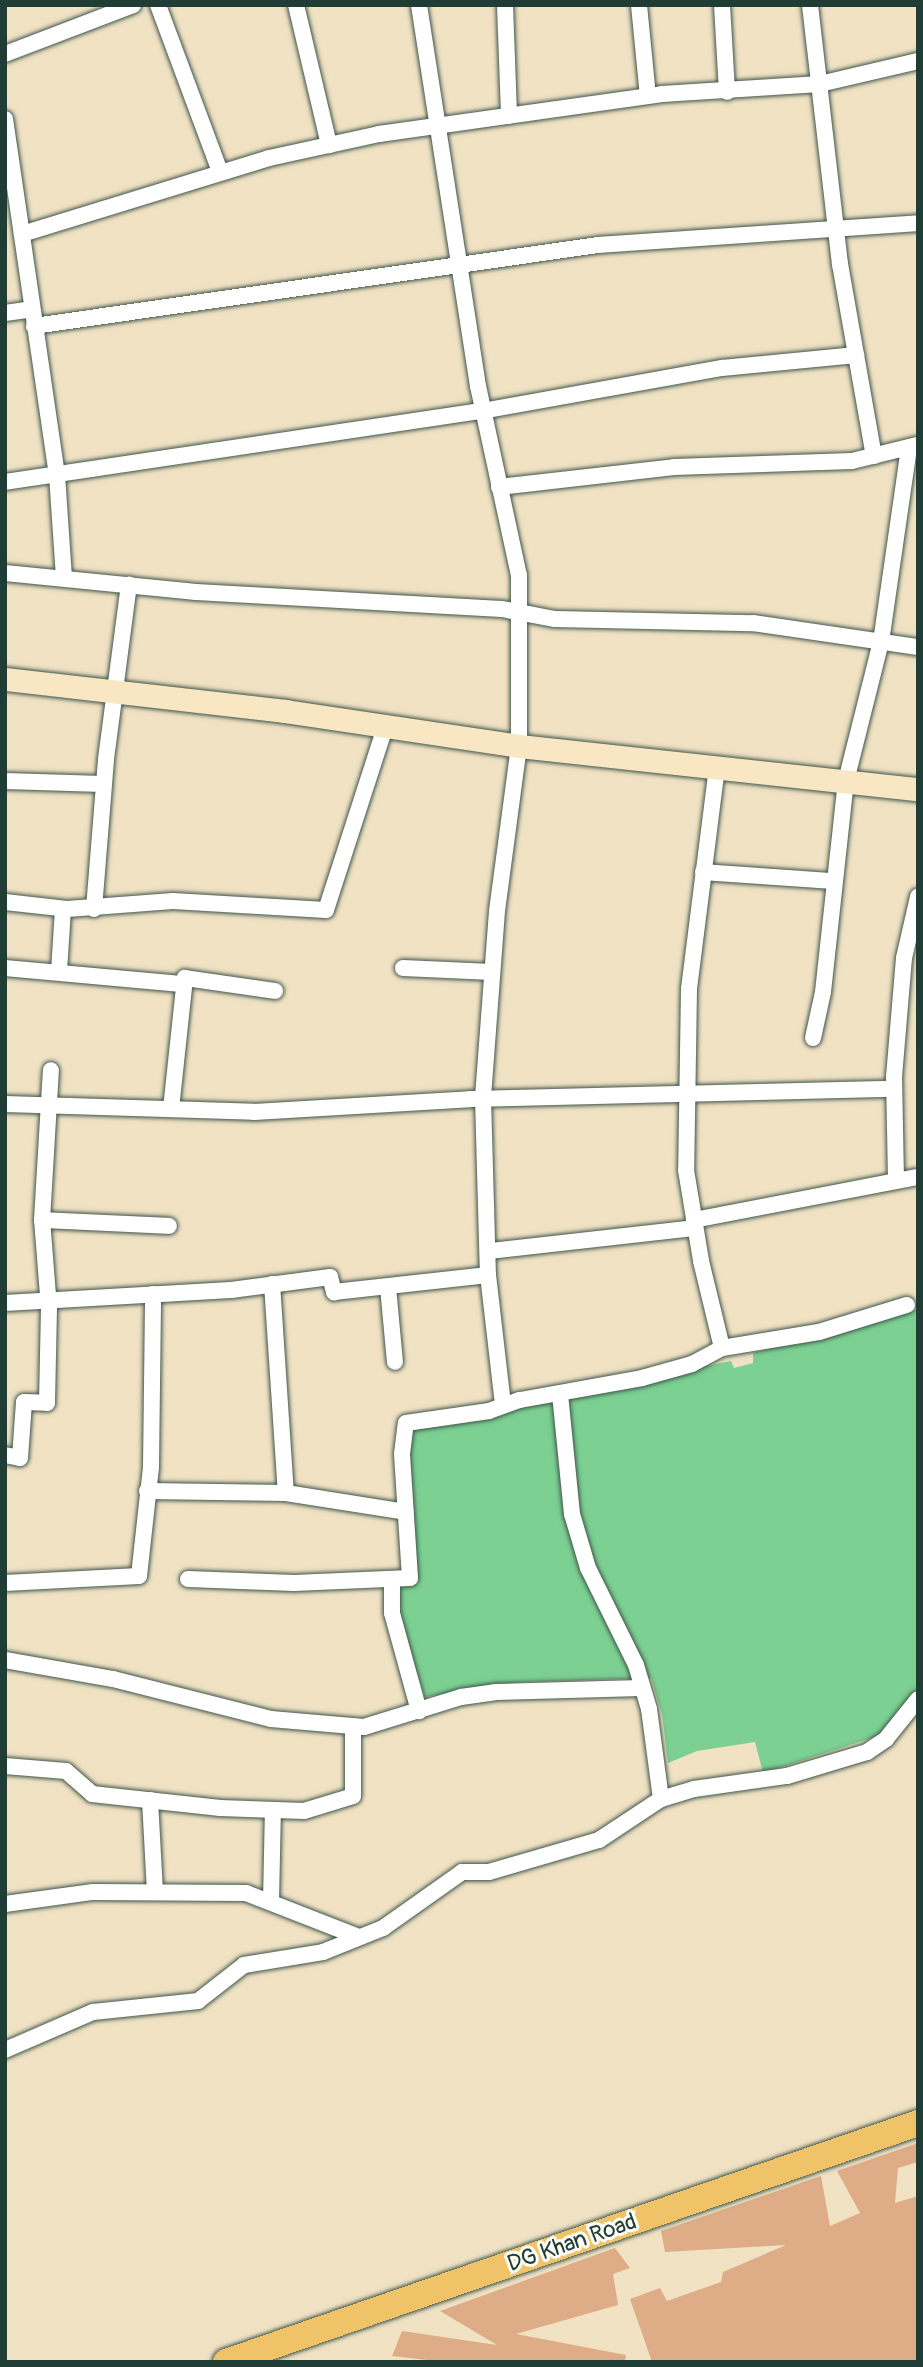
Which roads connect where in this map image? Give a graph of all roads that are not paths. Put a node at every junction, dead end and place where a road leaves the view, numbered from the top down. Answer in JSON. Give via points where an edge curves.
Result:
{"nodes":[{"id":1,"x":133,"y":5,"type":"edge"},
{"id":2,"x":158,"y":5,"type":"edge"},
{"id":3,"x":296,"y":5,"type":"edge"},
{"id":4,"x":419,"y":5,"type":"edge"},
{"id":5,"x":505,"y":5,"type":"edge"},
{"id":6,"x":639,"y":5,"type":"edge"},
{"id":7,"x":722,"y":5,"type":"edge"},
{"id":8,"x":810,"y":5,"type":"edge"},
{"id":9,"x":5,"y":54,"type":"edge"},
{"id":10,"x":918,"y":61,"type":"edge"},
{"id":11,"x":820,"y":84,"type":"junction"},
{"id":12,"x":727,"y":92,"type":"junction"},
{"id":13,"x":648,"y":96,"type":"junction"},
{"id":14,"x":509,"y":117,"type":"junction"},
{"id":15,"x":5,"y":119,"type":"edge"},
{"id":16,"x":437,"y":127,"type":"junction"},
{"id":17,"x":329,"y":145,"type":"junction"},
{"id":18,"x":220,"y":172,"type":"junction"},
{"id":19,"x":12,"y":214,"type":"edge"},
{"id":20,"x":918,"y":223,"type":"edge"},
{"id":21,"x":836,"y":225,"type":"junction"},
{"id":22,"x":22,"y":234,"type":"junction"},
{"id":23,"x":457,"y":264,"type":"junction"},
{"id":24,"x":32,"y":309,"type":"junction"},
{"id":25,"x":5,"y":313,"type":"edge"},
{"id":26,"x":34,"y":326,"type":"junction"},
{"id":27,"x":856,"y":355,"type":"junction"},
{"id":28,"x":482,"y":411,"type":"junction"},
{"id":29,"x":913,"y":446,"type":"edge"},
{"id":30,"x":874,"y":456,"type":"junction"},
{"id":31,"x":57,"y":475,"type":"junction"},
{"id":32,"x":5,"y":482,"type":"edge"},
{"id":33,"x":499,"y":487,"type":"junction"},
{"id":34,"x":5,"y":573,"type":"edge"},
{"id":35,"x":64,"y":578,"type":"junction"},
{"id":36,"x":129,"y":585,"type":"junction"},
{"id":37,"x":518,"y":615,"type":"junction"},
{"id":38,"x":881,"y":642,"type":"junction"},
{"id":39,"x":918,"y":647,"type":"edge"},
{"id":40,"x":5,"y":679,"type":"edge"},
{"id":41,"x":116,"y":692,"type":"junction"},
{"id":42,"x":385,"y":727,"type":"junction"},
{"id":43,"x":519,"y":746,"type":"junction"},
{"id":44,"x":717,"y":767,"type":"junction"},
{"id":45,"x":5,"y":781,"type":"edge"},
{"id":46,"x":846,"y":781,"type":"junction"},
{"id":47,"x":103,"y":784,"type":"junction"},
{"id":48,"x":918,"y":789,"type":"edge"},
{"id":49,"x":702,"y":872,"type":"junction"},
{"id":50,"x":833,"y":881,"type":"junction"},
{"id":51,"x":918,"y":897,"type":"edge"},
{"id":52,"x":5,"y":902,"type":"edge"},
{"id":53,"x":63,"y":909,"type":"junction"},
{"id":54,"x":94,"y":909,"type":"junction"},
{"id":55,"x":5,"y":968,"type":"edge"},
{"id":56,"x":404,"y":968,"type":"dead end"},
{"id":57,"x":59,"y":971,"type":"junction"},
{"id":58,"x":492,"y":972,"type":"junction"},
{"id":59,"x":181,"y":984,"type":"junction"},
{"id":60,"x":275,"y":991,"type":"dead end"},
{"id":61,"x":900,"y":1012,"type":"junction"},
{"id":62,"x":918,"y":1012,"type":"edge"},
{"id":63,"x":813,"y":1038,"type":"dead end"},
{"id":64,"x":51,"y":1070,"type":"dead end"},
{"id":65,"x":894,"y":1089,"type":"junction"},
{"id":66,"x":687,"y":1093,"type":"junction"},
{"id":67,"x":483,"y":1098,"type":"junction"},
{"id":68,"x":5,"y":1104,"type":"edge"},
{"id":69,"x":49,"y":1104,"type":"junction"},
{"id":70,"x":172,"y":1109,"type":"junction"},
{"id":71,"x":918,"y":1177,"type":"edge"},
{"id":72,"x":896,"y":1180,"type":"junction"},
{"id":73,"x":42,"y":1220,"type":"junction"},
{"id":74,"x":695,"y":1224,"type":"junction"},
{"id":75,"x":169,"y":1226,"type":"dead end"},
{"id":76,"x":490,"y":1251,"type":"junction"},
{"id":77,"x":488,"y":1275,"type":"junction"},
{"id":78,"x":272,"y":1284,"type":"junction"},
{"id":79,"x":388,"y":1287,"type":"junction"},
{"id":80,"x":153,"y":1294,"type":"junction"},
{"id":81,"x":48,"y":1302,"type":"junction"},
{"id":82,"x":5,"y":1303,"type":"edge"},
{"id":83,"x":907,"y":1306,"type":"dead end"},
{"id":84,"x":722,"y":1348,"type":"junction"},
{"id":85,"x":395,"y":1362,"type":"dead end"},
{"id":86,"x":560,"y":1394,"type":"junction"},
{"id":87,"x":503,"y":1404,"type":"junction"},
{"id":88,"x":5,"y":1455,"type":"edge"},
{"id":89,"x":147,"y":1491,"type":"junction"},
{"id":90,"x":286,"y":1493,"type":"junction"},
{"id":91,"x":406,"y":1512,"type":"junction"},
{"id":92,"x":188,"y":1579,"type":"dead end"},
{"id":93,"x":392,"y":1579,"type":"junction"},
{"id":94,"x":5,"y":1583,"type":"edge"},
{"id":95,"x":5,"y":1660,"type":"edge"},
{"id":96,"x":641,"y":1688,"type":"junction"},
{"id":97,"x":918,"y":1699,"type":"edge"},
{"id":98,"x":419,"y":1711,"type":"junction"},
{"id":99,"x":353,"y":1726,"type":"junction"},
{"id":100,"x":5,"y":1766,"type":"edge"},
{"id":101,"x":661,"y":1799,"type":"junction"},
{"id":102,"x":150,"y":1800,"type":"junction"},
{"id":103,"x":273,"y":1810,"type":"junction"},
{"id":104,"x":155,"y":1891,"type":"junction"},
{"id":105,"x":271,"y":1902,"type":"junction"},
{"id":106,"x":5,"y":1904,"type":"edge"},
{"id":107,"x":359,"y":1937,"type":"junction"},
{"id":108,"x":5,"y":2050,"type":"edge"},
{"id":109,"x":918,"y":2123,"type":"edge"},
{"id":110,"x":232,"y":2361,"type":"edge"}],
"edges":[{"from":1,"to":9,"type":"street"},
{"from":2,"to":18,"type":"street"},
{"from":3,"to":17,"type":"street"},
{"from":4,"to":16,"type":"street"},
{"from":5,"to":14,"type":"street"},
{"from":6,"to":13,"type":"street"},
{"from":7,"to":12,"type":"street"},
{"from":8,"to":11,"type":"street"},
{"from":10,"to":11,"type":"street"},
{"from":11,"to":12,"type":"street"},
{"from":11,"to":21,"type":"street"},
{"from":12,"to":13,"type":"street"},
{"from":13,"to":14,"type":"street"},
{"from":14,"to":16,"type":"street"},
{"from":15,"to":19,"type":"street"},
{"from":16,"to":17,"type":"street"},
{"from":16,"to":23,"type":"street"},
{"from":17,"to":18,"type":"street"},
{"from":18,"to":22,"type":"street"},
{"from":19,"to":22,"type":"street"},
{"from":20,"to":21,"type":"street"},
{"from":21,"to":23,"type":"street","via":[[598,245]]},
{"from":21,"to":27,"type":"street"},
{"from":22,"to":24,"type":"street"},
{"from":23,"to":26,"type":"street"},
{"from":23,"to":28,"type":"street"},
{"from":24,"to":25,"type":"street"},
{"from":24,"to":26,"type":"street"},
{"from":26,"to":31,"type":"street"},
{"from":27,"to":28,"type":"street","via":[[722,368]]},
{"from":27,"to":30,"type":"street"},
{"from":28,"to":31,"type":"street"},
{"from":28,"to":33,"type":"street"},
{"from":29,"to":30,"type":"street"},
{"from":29,"to":38,"type":"street"},
{"from":30,"to":33,"type":"street","via":[[852,461],[674,467]]},
{"from":31,"to":32,"type":"street"},
{"from":31,"to":35,"type":"street"},
{"from":33,"to":37,"type":"street","via":[[519,575]]},
{"from":34,"to":35,"type":"street"},
{"from":35,"to":36,"type":"street"},
{"from":36,"to":37,"type":"street","via":[[502,609]]},
{"from":36,"to":41,"type":"street"},
{"from":37,"to":38,"type":"street","via":[[753,623]]},
{"from":37,"to":43,"type":"street"},
{"from":38,"to":39,"type":"street"},
{"from":38,"to":46,"type":"street"},
{"from":40,"to":41,"type":"street"},
{"from":41,"to":42,"type":"street"},
{"from":41,"to":47,"type":"street"},
{"from":42,"to":43,"type":"street"},
{"from":42,"to":54,"type":"street","via":[[326,910],[173,901]]},
{"from":43,"to":44,"type":"street"},
{"from":43,"to":58,"type":"street"},
{"from":44,"to":46,"type":"street"},
{"from":44,"to":49,"type":"street"},
{"from":45,"to":47,"type":"street"},
{"from":46,"to":48,"type":"street"},
{"from":46,"to":50,"type":"street"},
{"from":47,"to":54,"type":"street"},
{"from":49,"to":50,"type":"street"},
{"from":49,"to":66,"type":"street","via":[[689,989]]},
{"from":50,"to":63,"type":"street","via":[[823,992]]},
{"from":51,"to":61,"type":"street","via":[[904,958]]},
{"from":52,"to":53,"type":"street"},
{"from":53,"to":54,"type":"street"},
{"from":53,"to":57,"type":"street"},
{"from":55,"to":57,"type":"street"},
{"from":56,"to":58,"type":"street"},
{"from":57,"to":59,"type":"street"},
{"from":58,"to":67,"type":"street"},
{"from":59,"to":60,"type":"street","via":[[185,978]]},
{"from":59,"to":70,"type":"street"},
{"from":61,"to":62,"type":"street"},
{"from":61,"to":65,"type":"street"},
{"from":64,"to":69,"type":"street"},
{"from":65,"to":66,"type":"street"},
{"from":65,"to":72,"type":"street"},
{"from":66,"to":67,"type":"street"},
{"from":66,"to":74,"type":"street","via":[[686,1170]]},
{"from":67,"to":70,"type":"street","via":[[254,1112]]},
{"from":67,"to":76,"type":"street","via":[[482,1176]]},
{"from":68,"to":69,"type":"street"},
{"from":69,"to":70,"type":"street"},
{"from":69,"to":73,"type":"street"},
{"from":71,"to":72,"type":"street"},
{"from":72,"to":74,"type":"street"},
{"from":73,"to":75,"type":"street"},
{"from":73,"to":81,"type":"street"},
{"from":74,"to":76,"type":"street"},
{"from":74,"to":84,"type":"street"},
{"from":76,"to":77,"type":"street"},
{"from":77,"to":79,"type":"street"},
{"from":77,"to":87,"type":"street"},
{"from":78,"to":79,"type":"street","via":[[330,1277],[334,1292]]},
{"from":78,"to":80,"type":"street"},
{"from":78,"to":90,"type":"street"},
{"from":79,"to":85,"type":"street"},
{"from":80,"to":81,"type":"street"},
{"from":80,"to":89,"type":"street"},
{"from":81,"to":82,"type":"street"},
{"from":81,"to":88,"type":"street","via":[[47,1403],[24,1402],[20,1458]]},
{"from":83,"to":84,"type":"street","via":[[819,1332]]},
{"from":84,"to":86,"type":"street","via":[[692,1364]]},
{"from":86,"to":87,"type":"street"},
{"from":86,"to":96,"type":"street","via":[[572,1514],[588,1568],[636,1665]]},
{"from":87,"to":91,"type":"street","via":[[489,1411],[403,1424]]},
{"from":89,"to":90,"type":"street"},
{"from":89,"to":94,"type":"street","via":[[139,1576]]},
{"from":90,"to":91,"type":"street"},
{"from":91,"to":93,"type":"street","via":[[410,1578]]},
{"from":92,"to":93,"type":"street","via":[[294,1583]]},
{"from":93,"to":98,"type":"street","via":[[392,1613]]},
{"from":95,"to":99,"type":"street","via":[[113,1679],[271,1719]]},
{"from":96,"to":98,"type":"street","via":[[495,1692]]},
{"from":96,"to":101,"type":"street","via":[[649,1709]]},
{"from":97,"to":101,"type":"street","via":[[886,1739],[867,1752],[787,1776],[694,1789]]},
{"from":98,"to":99,"type":"street"},
{"from":99,"to":103,"type":"street","via":[[353,1796],[304,1811]]},
{"from":100,"to":102,"type":"street","via":[[66,1771],[92,1794]]},
{"from":101,"to":107,"type":"street","via":[[599,1840],[489,1872],[462,1872],[383,1928]]},
{"from":102,"to":103,"type":"street"},
{"from":102,"to":104,"type":"street"},
{"from":103,"to":105,"type":"street"},
{"from":104,"to":105,"type":"street","via":[[246,1893]]},
{"from":104,"to":106,"type":"street","via":[[93,1892]]},
{"from":105,"to":107,"type":"street"},
{"from":107,"to":108,"type":"street","via":[[323,1952],[244,1965],[198,2001],[93,2012]]},
{"from":109,"to":110,"type":"main road","name":"DG Khan Road"}]}
